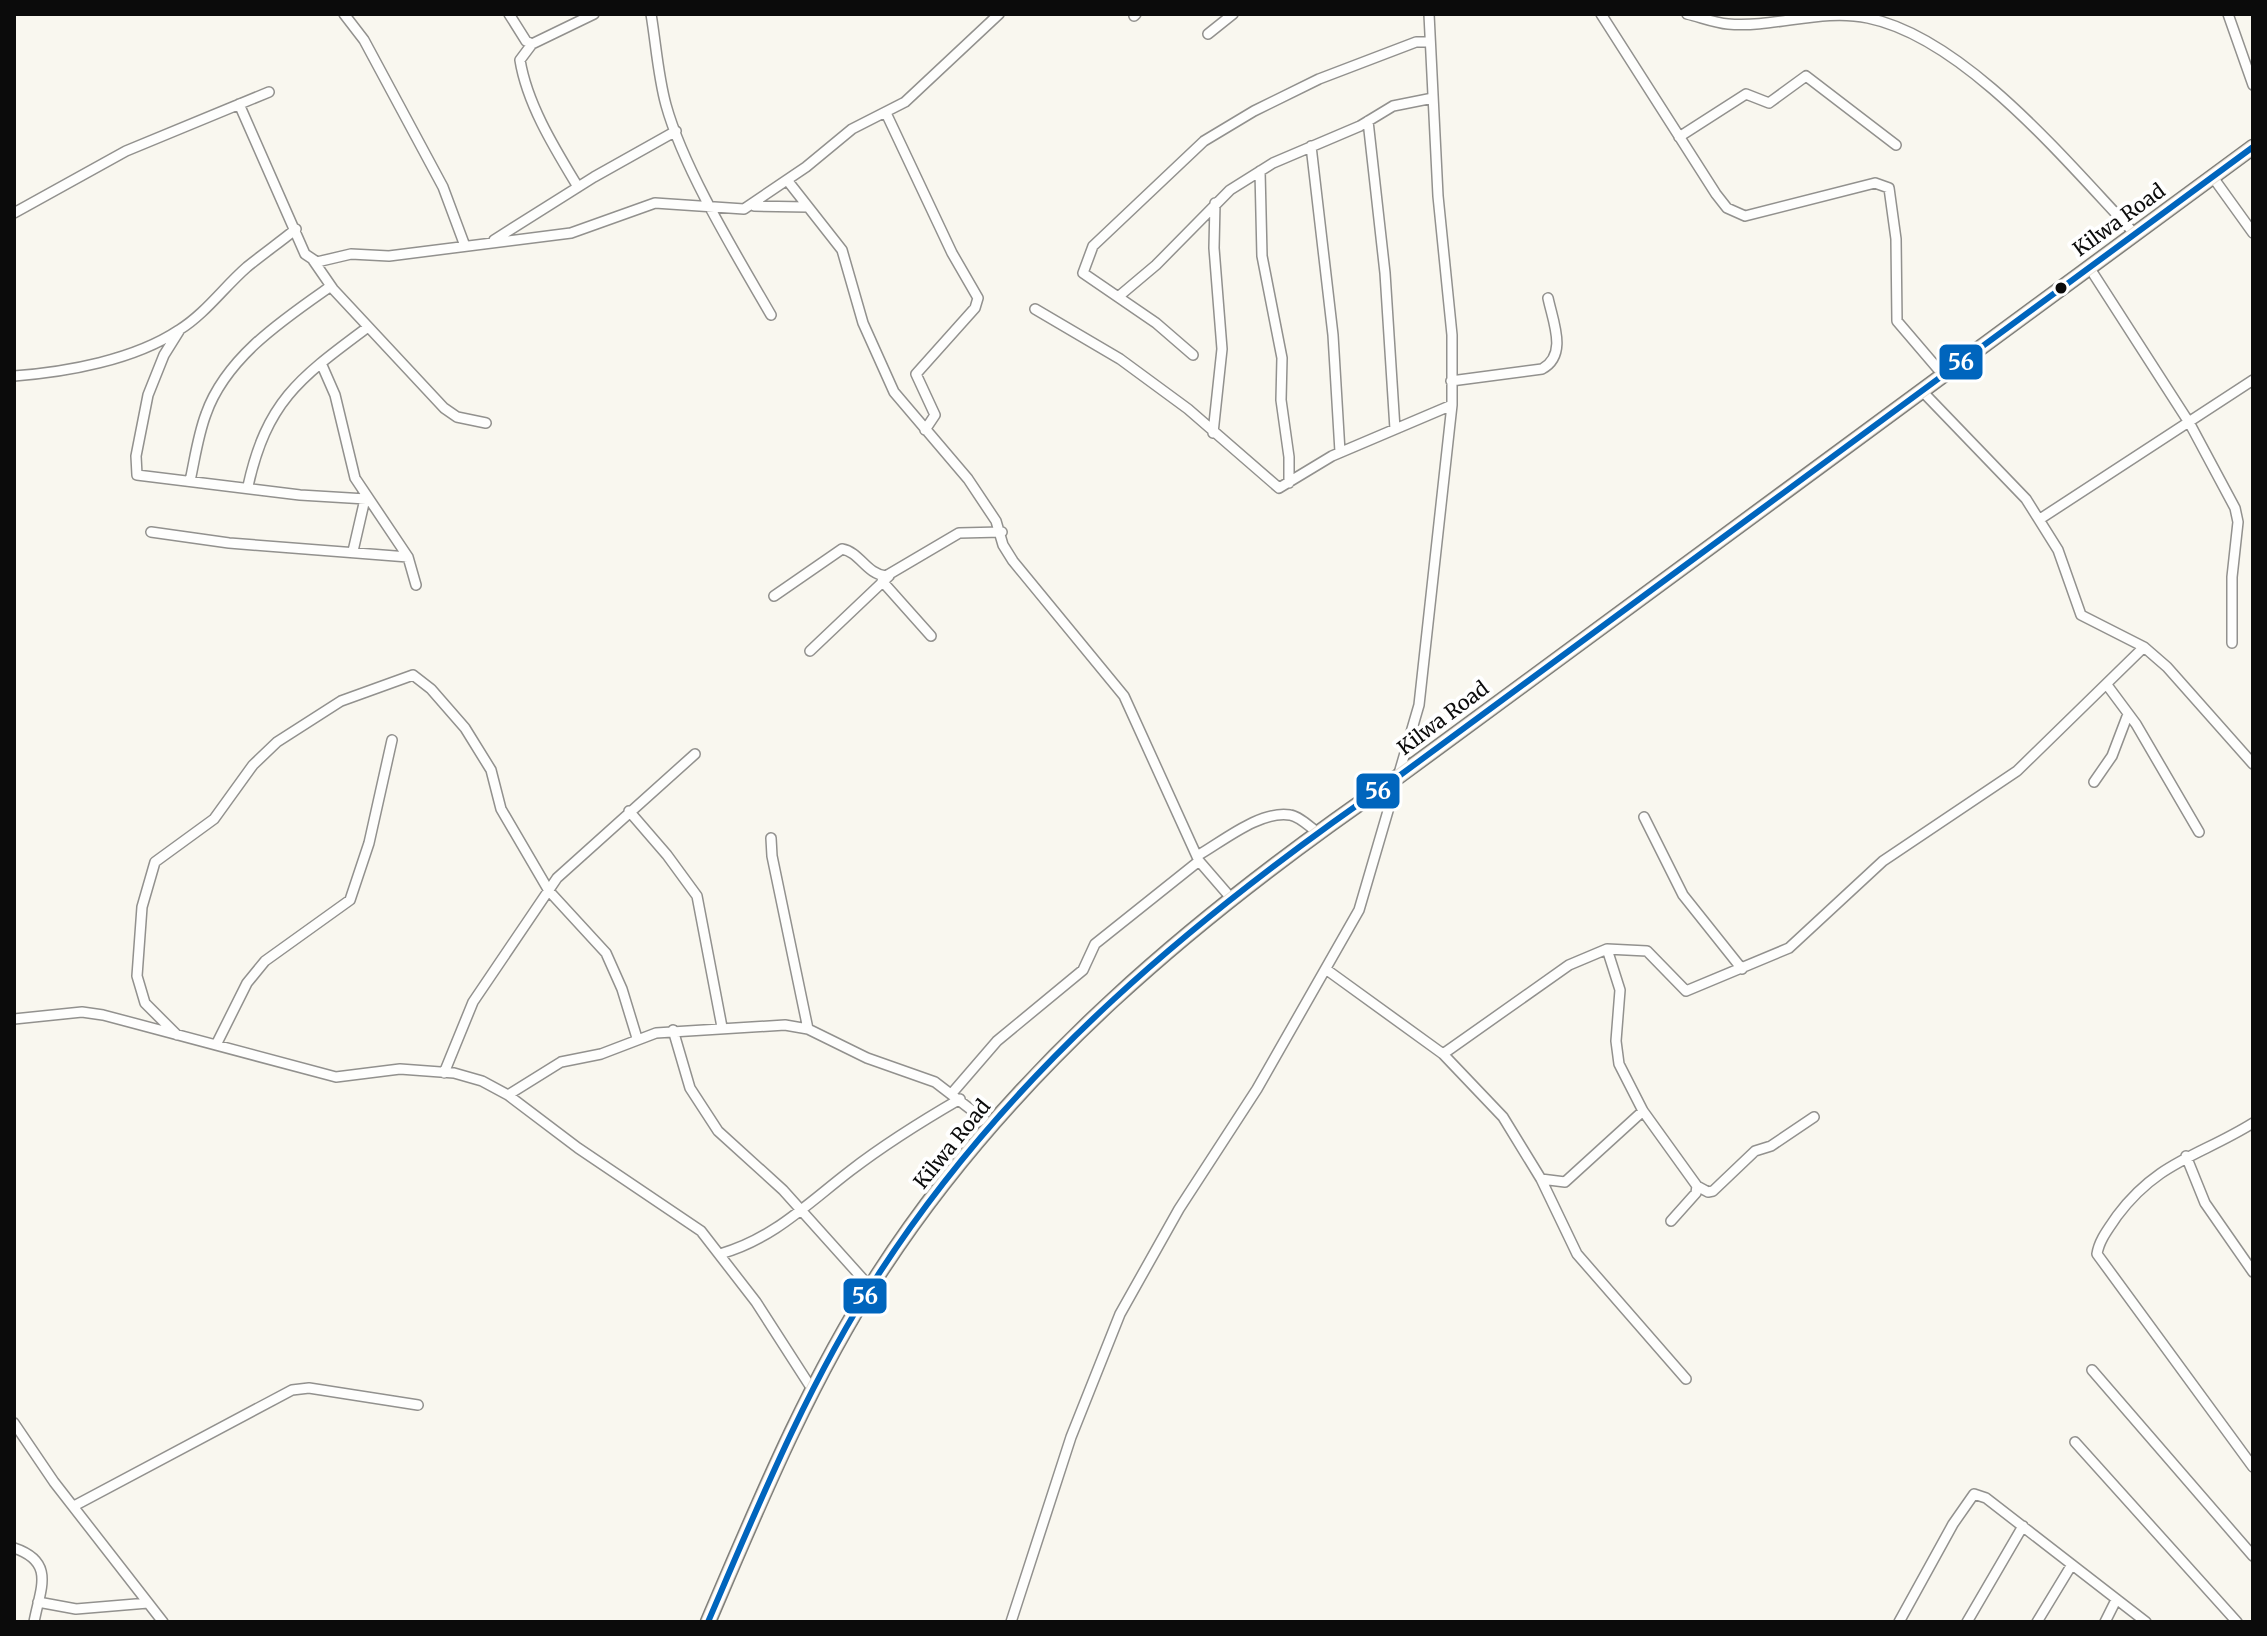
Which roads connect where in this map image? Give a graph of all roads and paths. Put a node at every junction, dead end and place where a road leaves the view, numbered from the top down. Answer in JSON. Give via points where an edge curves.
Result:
{"nodes":[{"id":1,"x":344,"y":14,"type":"edge"},
{"id":2,"x":509,"y":14,"type":"edge"},
{"id":3,"x":594,"y":14,"type":"edge"},
{"id":4,"x":651,"y":14,"type":"edge"},
{"id":5,"x":999,"y":14,"type":"edge"},
{"id":6,"x":1233,"y":14,"type":"edge"},
{"id":7,"x":1429,"y":14,"type":"edge"},
{"id":8,"x":1601,"y":14,"type":"edge"},
{"id":9,"x":1687,"y":14,"type":"edge"},
{"id":10,"x":2228,"y":14,"type":"edge"},
{"id":11,"x":1870,"y":16,"type":"edge"},
{"id":12,"x":1781,"y":17,"type":"edge"},
{"id":13,"x":1208,"y":34,"type":"dead end"},
{"id":14,"x":1430,"y":42,"type":"junction"},
{"id":15,"x":532,"y":44,"type":"junction"},
{"id":16,"x":2253,"y":85,"type":"edge"},
{"id":17,"x":269,"y":92,"type":"dead end"},
{"id":18,"x":1433,"y":98,"type":"junction"},
{"id":19,"x":239,"y":104,"type":"junction"},
{"id":20,"x":886,"y":113,"type":"junction"},
{"id":21,"x":1368,"y":121,"type":"junction"},
{"id":22,"x":676,"y":131,"type":"junction"},
{"id":23,"x":1679,"y":137,"type":"junction"},
{"id":24,"x":1896,"y":145,"type":"dead end"},
{"id":25,"x":1311,"y":146,"type":"junction"},
{"id":26,"x":2253,"y":147,"type":"edge"},
{"id":27,"x":1260,"y":171,"type":"junction"},
{"id":28,"x":2212,"y":176,"type":"junction"},
{"id":29,"x":787,"y":180,"type":"junction"},
{"id":30,"x":578,"y":187,"type":"junction"},
{"id":31,"x":1215,"y":203,"type":"junction"},
{"id":32,"x":750,"y":206,"type":"junction"},
{"id":33,"x":808,"y":207,"type":"junction"},
{"id":34,"x":712,"y":209,"type":"junction"},
{"id":35,"x":14,"y":213,"type":"edge"},
{"id":36,"x":296,"y":229,"type":"junction"},
{"id":37,"x":2253,"y":233,"type":"edge"},
{"id":38,"x":2136,"y":235,"type":"junction"},
{"id":39,"x":492,"y":241,"type":"junction"},
{"id":40,"x":465,"y":246,"type":"junction"},
{"id":41,"x":313,"y":260,"type":"junction"},
{"id":42,"x":2089,"y":267,"type":"junction"},
{"id":43,"x":331,"y":286,"type":"junction"},
{"id":44,"x":1118,"y":297,"type":"junction"},
{"id":45,"x":1548,"y":298,"type":"dead end"},
{"id":46,"x":1035,"y":309,"type":"dead end"},
{"id":47,"x":771,"y":315,"type":"dead end"},
{"id":48,"x":368,"y":327,"type":"junction"},
{"id":49,"x":179,"y":331,"type":"junction"},
{"id":50,"x":1193,"y":355,"type":"dead end"},
{"id":51,"x":321,"y":363,"type":"junction"},
{"id":52,"x":14,"y":376,"type":"edge"},
{"id":53,"x":1944,"y":376,"type":"junction"},
{"id":54,"x":2253,"y":380,"type":"edge"},
{"id":55,"x":1451,"y":381,"type":"junction"},
{"id":56,"x":1922,"y":391,"type":"junction"},
{"id":57,"x":1452,"y":405,"type":"junction"},
{"id":58,"x":2188,"y":420,"type":"junction"},
{"id":59,"x":486,"y":423,"type":"dead end"},
{"id":60,"x":1395,"y":429,"type":"junction"},
{"id":61,"x":925,"y":430,"type":"junction"},
{"id":62,"x":1213,"y":433,"type":"junction"},
{"id":63,"x":1340,"y":452,"type":"junction"},
{"id":64,"x":190,"y":481,"type":"junction"},
{"id":65,"x":1289,"y":483,"type":"junction"},
{"id":66,"x":248,"y":486,"type":"junction"},
{"id":67,"x":366,"y":499,"type":"junction"},
{"id":68,"x":2040,"y":519,"type":"junction"},
{"id":69,"x":151,"y":532,"type":"dead end"},
{"id":70,"x":1002,"y":532,"type":"junction"},
{"id":71,"x":353,"y":551,"type":"junction"},
{"id":72,"x":408,"y":557,"type":"junction"},
{"id":73,"x":885,"y":578,"type":"junction"},
{"id":74,"x":416,"y":585,"type":"dead end"},
{"id":75,"x":774,"y":596,"type":"dead end"},
{"id":76,"x":931,"y":636,"type":"dead end"},
{"id":77,"x":2232,"y":643,"type":"dead end"},
{"id":78,"x":2144,"y":647,"type":"junction"},
{"id":79,"x":810,"y":651,"type":"dead end"},
{"id":80,"x":2107,"y":685,"type":"junction"},
{"id":81,"x":2128,"y":714,"type":"junction"},
{"id":82,"x":392,"y":740,"type":"dead end"},
{"id":83,"x":695,"y":754,"type":"dead end"},
{"id":84,"x":2253,"y":764,"type":"edge"},
{"id":85,"x":1399,"y":776,"type":"junction"},
{"id":86,"x":2094,"y":782,"type":"dead end"},
{"id":87,"x":629,"y":811,"type":"junction"},
{"id":88,"x":1644,"y":817,"type":"dead end"},
{"id":89,"x":1317,"y":832,"type":"junction"},
{"id":90,"x":2199,"y":832,"type":"dead end"},
{"id":91,"x":771,"y":838,"type":"dead end"},
{"id":92,"x":1198,"y":859,"type":"junction"},
{"id":93,"x":549,"y":891,"type":"junction"},
{"id":94,"x":1231,"y":898,"type":"junction"},
{"id":95,"x":1607,"y":949,"type":"junction"},
{"id":96,"x":1742,"y":969,"type":"junction"},
{"id":97,"x":1327,"y":970,"type":"junction"},
{"id":98,"x":14,"y":1019,"type":"edge"},
{"id":99,"x":722,"y":1027,"type":"junction"},
{"id":100,"x":808,"y":1029,"type":"junction"},
{"id":101,"x":673,"y":1030,"type":"junction"},
{"id":102,"x":177,"y":1035,"type":"junction"},
{"id":103,"x":637,"y":1038,"type":"junction"},
{"id":104,"x":216,"y":1045,"type":"junction"},
{"id":105,"x":1443,"y":1054,"type":"junction"},
{"id":106,"x":444,"y":1073,"type":"junction"},
{"id":107,"x":508,"y":1095,"type":"junction"},
{"id":108,"x":957,"y":1096,"type":"junction"},
{"id":109,"x":1643,"y":1111,"type":"junction"},
{"id":110,"x":1814,"y":1117,"type":"dead end"},
{"id":111,"x":2253,"y":1123,"type":"edge"},
{"id":112,"x":991,"y":1125,"type":"junction"},
{"id":113,"x":2186,"y":1156,"type":"junction"},
{"id":114,"x":1541,"y":1179,"type":"junction"},
{"id":115,"x":1697,"y":1186,"type":"junction"},
{"id":116,"x":803,"y":1212,"type":"junction"},
{"id":117,"x":1671,"y":1221,"type":"dead end"},
{"id":118,"x":720,"y":1254,"type":"junction"},
{"id":119,"x":2253,"y":1272,"type":"edge"},
{"id":120,"x":871,"y":1288,"type":"junction"},
{"id":121,"x":2092,"y":1370,"type":"dead end"},
{"id":122,"x":1686,"y":1379,"type":"dead end"},
{"id":123,"x":812,"y":1389,"type":"junction"},
{"id":124,"x":418,"y":1405,"type":"dead end"},
{"id":125,"x":14,"y":1423,"type":"edge"},
{"id":126,"x":2075,"y":1442,"type":"dead end"},
{"id":127,"x":2253,"y":1467,"type":"edge"},
{"id":128,"x":74,"y":1506,"type":"junction"},
{"id":129,"x":2023,"y":1526,"type":"junction"},
{"id":130,"x":14,"y":1548,"type":"edge"},
{"id":131,"x":2253,"y":1556,"type":"edge"},
{"id":132,"x":2071,"y":1566,"type":"junction"},
{"id":133,"x":2116,"y":1600,"type":"junction"},
{"id":134,"x":38,"y":1602,"type":"junction"},
{"id":135,"x":148,"y":1603,"type":"junction"},
{"id":136,"x":34,"y":1622,"type":"edge"},
{"id":137,"x":163,"y":1622,"type":"edge"},
{"id":138,"x":708,"y":1622,"type":"edge"},
{"id":139,"x":1011,"y":1622,"type":"edge"},
{"id":140,"x":1899,"y":1622,"type":"edge"},
{"id":141,"x":1967,"y":1622,"type":"edge"},
{"id":142,"x":2037,"y":1622,"type":"edge"},
{"id":143,"x":2105,"y":1622,"type":"edge"},
{"id":144,"x":2146,"y":1622,"type":"edge"},
{"id":145,"x":2237,"y":1622,"type":"edge"}],
"edges":[{"from":1,"to":40,"type":"street","via":[[364,40],[443,187]]},
{"from":2,"to":15,"type":"street"},
{"from":3,"to":15,"type":"street"},
{"from":4,"to":22,"type":"street","via":[[666,105]]},
{"from":5,"to":20,"type":"street","via":[[918,92]]},
{"from":6,"to":13,"type":"street"},
{"from":7,"to":14,"type":"street"},
{"from":8,"to":23,"type":"street"},
{"from":9,"to":12,"type":"street","via":[[1729,24]]},
{"from":10,"to":16,"type":"street"},
{"from":11,"to":12,"type":"street"},
{"from":11,"to":38,"type":"street","via":[[1908,32],[1997,93]]},
{"from":14,"to":18,"type":"street"},
{"from":14,"to":44,"type":"street","via":[[1416,42],[1319,79],[1191,151],[1091,250],[1083,273]]},
{"from":15,"to":30,"type":"street","via":[[520,60],[523,73],[548,135]]},
{"from":17,"to":19,"type":"street"},
{"from":18,"to":21,"type":"street","via":[[1393,106]]},
{"from":18,"to":55,"type":"street"},
{"from":19,"to":35,"type":"street","via":[[99,164]]},
{"from":19,"to":36,"type":"street"},
{"from":20,"to":29,"type":"street","via":[[852,129]]},
{"from":20,"to":61,"type":"street","via":[[978,298],[916,374],[935,415]]},
{"from":21,"to":25,"type":"street"},
{"from":21,"to":60,"type":"street"},
{"from":22,"to":30,"type":"street"},
{"from":22,"to":34,"type":"street"},
{"from":23,"to":24,"type":"street","via":[[1746,94],[1769,103],[1806,76]]},
{"from":23,"to":53,"type":"street","via":[[1716,194],[1738,215],[1875,183],[1887,187],[1896,239],[1897,321]]},
{"from":25,"to":27,"type":"street"},
{"from":25,"to":63,"type":"street","via":[[1333,335]]},
{"from":26,"to":28,"type":"highway","name":"Kilwa Road"},
{"from":27,"to":31,"type":"street"},
{"from":27,"to":65,"type":"street","via":[[1262,256],[1282,358]]},
{"from":28,"to":37,"type":"street"},
{"from":28,"to":38,"type":"highway","name":"Kilwa Road"},
{"from":29,"to":32,"type":"street"},
{"from":29,"to":33,"type":"street"},
{"from":30,"to":39,"type":"street"},
{"from":31,"to":44,"type":"street"},
{"from":31,"to":62,"type":"street","via":[[1222,349]]},
{"from":32,"to":33,"type":"street"},
{"from":32,"to":34,"type":"street"},
{"from":33,"to":61,"type":"street","via":[[842,250],[863,323],[894,392]]},
{"from":34,"to":39,"type":"street","via":[[655,203],[571,233]]},
{"from":34,"to":47,"type":"street"},
{"from":36,"to":41,"type":"street","via":[[305,254]]},
{"from":36,"to":49,"type":"street"},
{"from":38,"to":42,"type":"highway","name":"Kilwa Road"},
{"from":39,"to":40,"type":"street"},
{"from":40,"to":41,"type":"street"},
{"from":41,"to":43,"type":"street"},
{"from":42,"to":53,"type":"highway","name":"Kilwa Road"},
{"from":42,"to":58,"type":"street"},
{"from":43,"to":48,"type":"street"},
{"from":43,"to":64,"type":"street","via":[[278,324],[225,381],[206,412]]},
{"from":44,"to":50,"type":"street"},
{"from":45,"to":55,"type":"street","via":[[1558,350],[1552,363],[1542,369]]},
{"from":46,"to":62,"type":"street","via":[[1120,359]]},
{"from":48,"to":51,"type":"street"},
{"from":48,"to":59,"type":"street","via":[[444,408],[457,417]]},
{"from":49,"to":52,"type":"street","via":[[116,356]]},
{"from":49,"to":64,"type":"street","via":[[148,395],[135,470],[139,476]]},
{"from":51,"to":66,"type":"street","via":[[276,407],[254,457]]},
{"from":51,"to":67,"type":"street"},
{"from":53,"to":56,"type":"highway","name":"Kilwa Road"},
{"from":54,"to":58,"type":"street"},
{"from":55,"to":57,"type":"street"},
{"from":56,"to":68,"type":"street"},
{"from":56,"to":85,"type":"highway","name":"Kilwa Road"},
{"from":57,"to":60,"type":"street"},
{"from":57,"to":85,"type":"street","via":[[1425,664]]},
{"from":58,"to":68,"type":"street"},
{"from":58,"to":77,"type":"street","via":[[2237,516]]},
{"from":60,"to":63,"type":"street"},
{"from":61,"to":70,"type":"street","via":[[968,479]]},
{"from":62,"to":65,"type":"street","via":[[1275,486]]},
{"from":63,"to":65,"type":"street"},
{"from":64,"to":66,"type":"street"},
{"from":66,"to":67,"type":"street"},
{"from":67,"to":71,"type":"street"},
{"from":67,"to":72,"type":"street"},
{"from":68,"to":78,"type":"street","via":[[2058,550],[2081,615]]},
{"from":69,"to":71,"type":"street"},
{"from":70,"to":73,"type":"street","via":[[959,533]]},
{"from":70,"to":92,"type":"street","via":[[1013,561],[1124,696]]},
{"from":71,"to":72,"type":"street"},
{"from":72,"to":74,"type":"street"},
{"from":73,"to":75,"type":"street","via":[[842,549]]},
{"from":73,"to":76,"type":"street"},
{"from":73,"to":79,"type":"street"},
{"from":78,"to":80,"type":"street"},
{"from":78,"to":84,"type":"street"},
{"from":80,"to":81,"type":"street"},
{"from":80,"to":96,"type":"street","via":[[2017,771],[1883,861],[1789,948]]},
{"from":81,"to":86,"type":"street","via":[[2112,756]]},
{"from":81,"to":90,"type":"street"},
{"from":82,"to":104,"type":"street","via":[[350,900],[265,961],[247,983]]},
{"from":83,"to":87,"type":"street"},
{"from":85,"to":89,"type":"highway","name":"Kilwa Road"},
{"from":85,"to":97,"type":"street","via":[[1359,910]]},
{"from":87,"to":93,"type":"street"},
{"from":87,"to":99,"type":"street","via":[[697,896]]},
{"from":88,"to":96,"type":"street","via":[[1683,895]]},
{"from":89,"to":92,"type":"street","via":[[1292,815],[1278,816],[1256,822]]},
{"from":89,"to":94,"type":"highway","name":"Kilwa Road"},
{"from":91,"to":100,"type":"street"},
{"from":92,"to":94,"type":"street"},
{"from":92,"to":108,"type":"street","via":[[1095,944],[1081,973],[997,1041]]},
{"from":93,"to":102,"type":"street","via":[[501,809],[491,770],[465,728],[415,675],[389,681],[341,701],[277,742],[253,765],[214,819],[155,862],[142,907],[137,976],[145,1003]]},
{"from":93,"to":103,"type":"street","via":[[606,953]]},
{"from":93,"to":106,"type":"street","via":[[473,1002]]},
{"from":94,"to":112,"type":"highway","name":"Kilwa Road","via":[[1114,995]]},
{"from":95,"to":96,"type":"street","via":[[1647,951],[1686,991]]},
{"from":95,"to":105,"type":"street","via":[[1557,972]]},
{"from":95,"to":109,"type":"street","via":[[1620,990],[1617,1057]]},
{"from":97,"to":105,"type":"street"},
{"from":97,"to":139,"type":"street","via":[[1120,1314],[1066,1450]]},
{"from":98,"to":102,"type":"street","via":[[82,1012]]},
{"from":99,"to":100,"type":"street"},
{"from":99,"to":101,"type":"street"},
{"from":100,"to":108,"type":"street","via":[[867,1058],[914,1072]]},
{"from":101,"to":103,"type":"street"},
{"from":101,"to":116,"type":"street","via":[[690,1088],[718,1131]]},
{"from":102,"to":104,"type":"street"},
{"from":103,"to":107,"type":"street","via":[[601,1054],[561,1062]]},
{"from":104,"to":106,"type":"street","via":[[336,1077],[400,1069]]},
{"from":105,"to":114,"type":"street","via":[[1503,1117]]},
{"from":106,"to":107,"type":"street","via":[[469,1075]]},
{"from":107,"to":118,"type":"street","via":[[701,1231]]},
{"from":108,"to":112,"type":"street"},
{"from":108,"to":116,"type":"street"},
{"from":109,"to":114,"type":"street","via":[[1565,1182]]},
{"from":109,"to":115,"type":"street"},
{"from":110,"to":115,"type":"street","via":[[1755,1151],[1713,1191]]},
{"from":111,"to":113,"type":"street"},
{"from":112,"to":120,"type":"highway","name":"Kilwa Road"},
{"from":113,"to":119,"type":"street","via":[[2205,1203]]},
{"from":113,"to":127,"type":"street","via":[[2127,1203],[2099,1245],[2098,1258]]},
{"from":114,"to":122,"type":"street","via":[[1577,1254]]},
{"from":115,"to":117,"type":"street"},
{"from":116,"to":118,"type":"street","via":[[744,1248]]},
{"from":116,"to":120,"type":"street"},
{"from":118,"to":123,"type":"street"},
{"from":120,"to":123,"type":"highway","name":"Kilwa Road"},
{"from":121,"to":131,"type":"street"},
{"from":123,"to":138,"type":"highway","name":"Kilwa Road"},
{"from":124,"to":128,"type":"street","via":[[292,1390]]},
{"from":125,"to":128,"type":"street"},
{"from":126,"to":145,"type":"street"},
{"from":128,"to":135,"type":"street"},
{"from":129,"to":132,"type":"street"},
{"from":129,"to":140,"type":"street","via":[[1986,1498],[1972,1495]]},
{"from":129,"to":141,"type":"street"},
{"from":130,"to":134,"type":"street","via":[[39,1563],[43,1587]]},
{"from":132,"to":133,"type":"street"},
{"from":132,"to":142,"type":"street"},
{"from":133,"to":143,"type":"street"},
{"from":133,"to":144,"type":"street"},
{"from":134,"to":135,"type":"street","via":[[76,1609]]},
{"from":134,"to":136,"type":"street"},
{"from":135,"to":137,"type":"street"}]}
